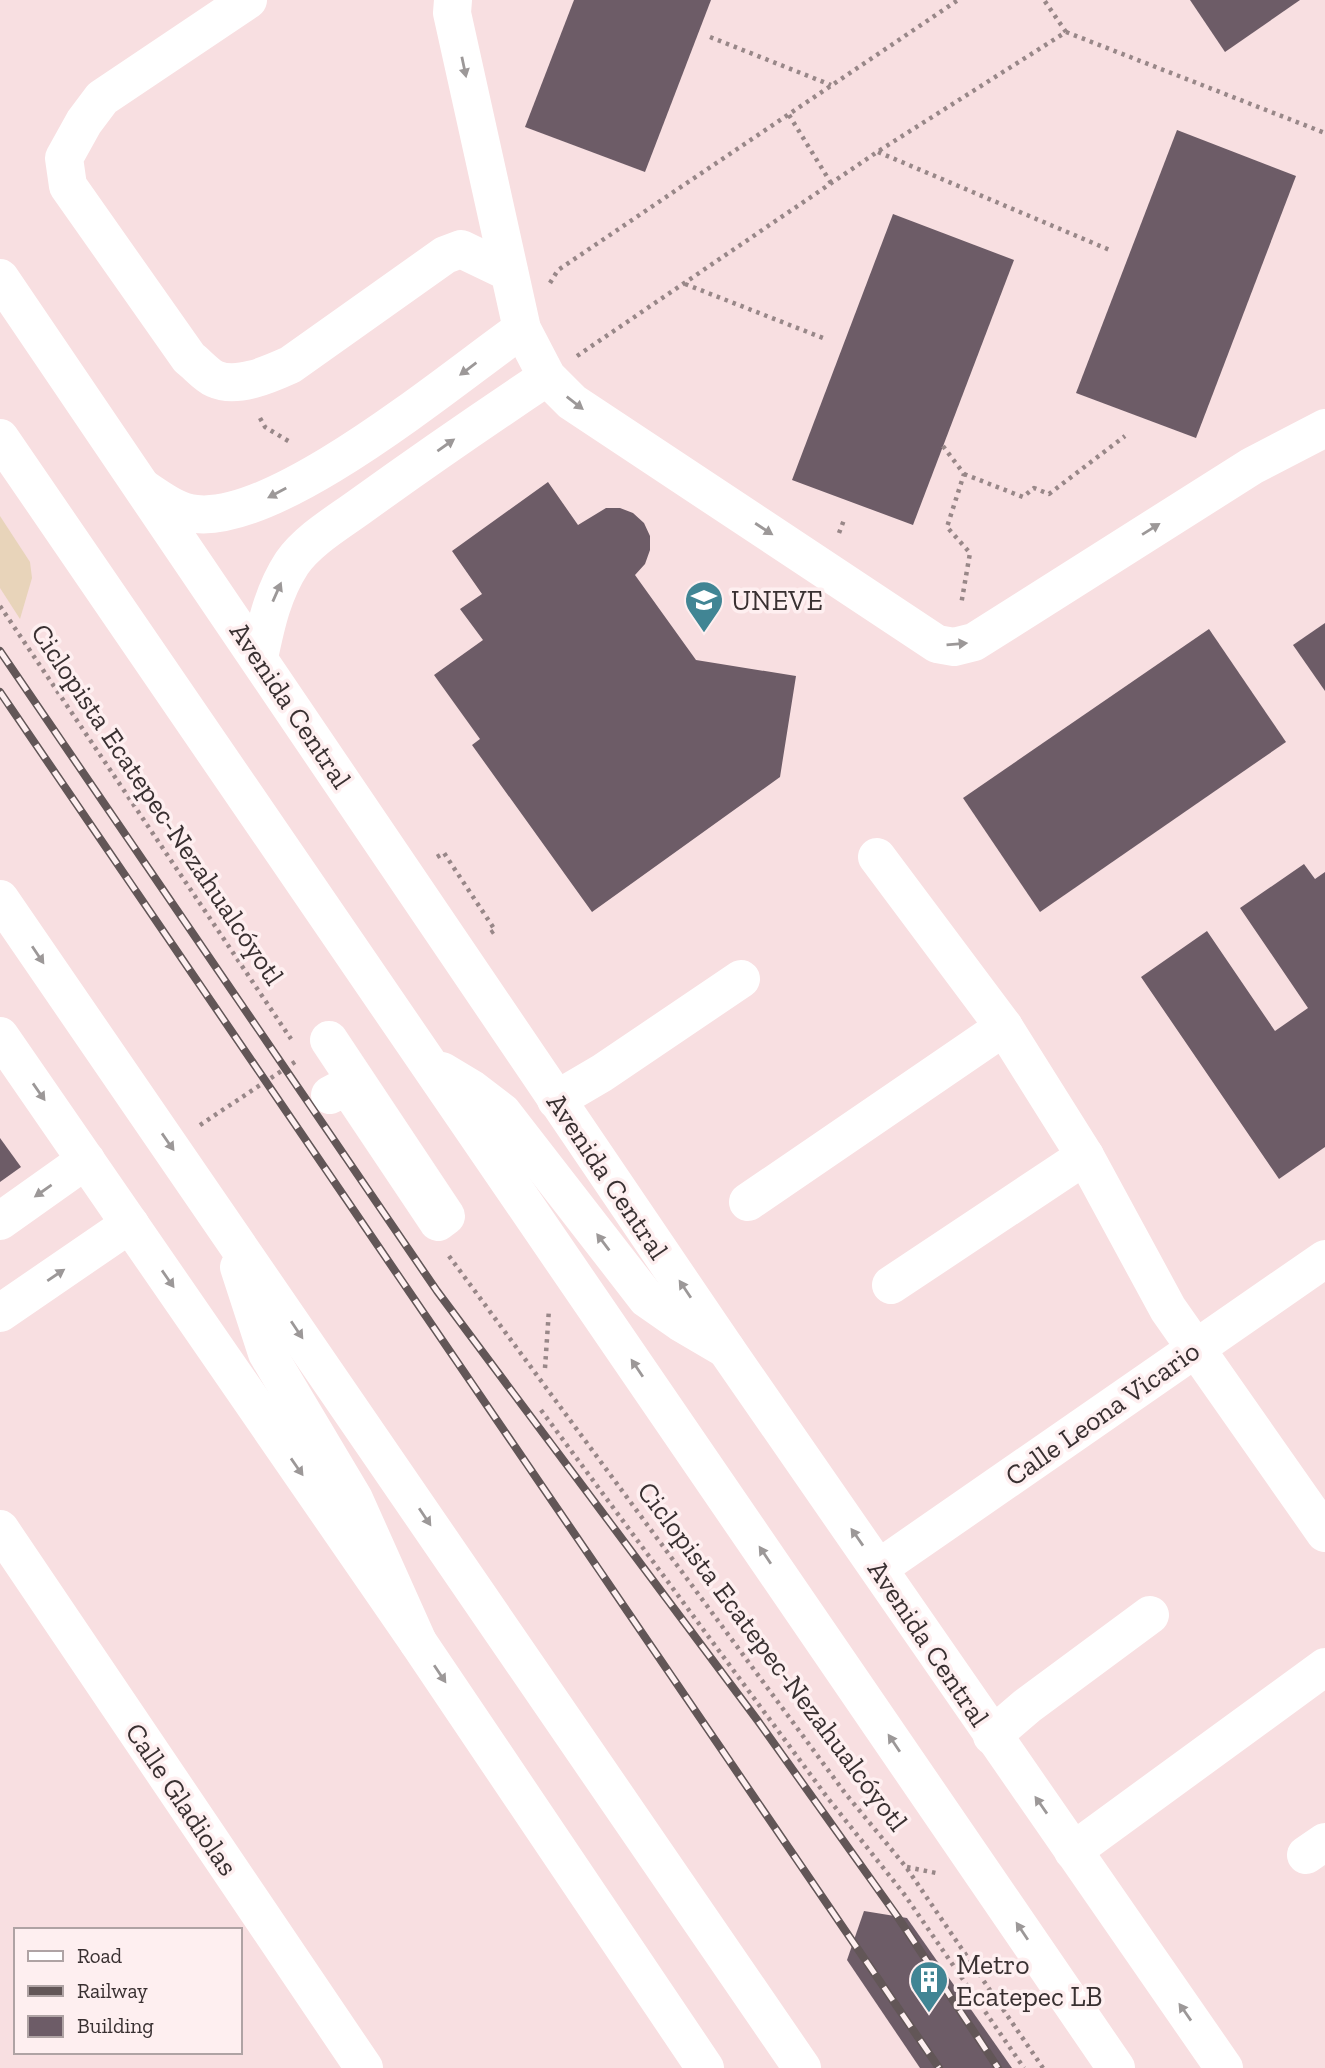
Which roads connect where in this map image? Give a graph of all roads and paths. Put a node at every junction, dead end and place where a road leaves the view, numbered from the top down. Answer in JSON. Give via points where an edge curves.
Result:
{"nodes":[{"id":1,"x":248,"y":0,"type":"edge"},
{"id":2,"x":453,"y":0,"type":"edge"},
{"id":3,"x":958,"y":0,"type":"edge"},
{"id":4,"x":1044,"y":0,"type":"edge"},
{"id":5,"x":1066,"y":32,"type":"junction"},
{"id":6,"x":710,"y":37,"type":"dead end"},
{"id":7,"x":832,"y":86,"type":"junction"},
{"id":8,"x":789,"y":115,"type":"junction"},
{"id":9,"x":1325,"y":133,"type":"edge"},
{"id":10,"x":877,"y":152,"type":"junction"},
{"id":11,"x":831,"y":183,"type":"junction"},
{"id":12,"x":1112,"y":251,"type":"dead end"},
{"id":13,"x":509,"y":272,"type":"junction"},
{"id":14,"x":0,"y":278,"type":"edge"},
{"id":15,"x":684,"y":284,"type":"junction"},
{"id":16,"x":522,"y":329,"type":"junction"},
{"id":17,"x":823,"y":338,"type":"dead end"},
{"id":18,"x":547,"y":377,"type":"junction"},
{"id":19,"x":239,"y":382,"type":"junction"},
{"id":20,"x":1325,"y":428,"type":"edge"},
{"id":21,"x":1125,"y":436,"type":"dead end"},
{"id":22,"x":0,"y":438,"type":"edge"},
{"id":23,"x":943,"y":446,"type":"dead end"},
{"id":24,"x":316,"y":473,"type":"junction"},
{"id":25,"x":964,"y":474,"type":"junction"},
{"id":26,"x":144,"y":488,"type":"junction"},
{"id":27,"x":0,"y":606,"type":"edge"},
{"id":28,"x":954,"y":647,"type":"junction"},
{"id":29,"x":259,"y":658,"type":"junction"},
{"id":30,"x":444,"y":853,"type":"dead end"},
{"id":31,"x":877,"y":857,"type":"dead end"},
{"id":32,"x":0,"y":899,"type":"edge"},
{"id":33,"x":484,"y":937,"type":"dead end"},
{"id":34,"x":741,"y":979,"type":"dead end"},
{"id":35,"x":281,"y":1025,"type":"dead end"},
{"id":36,"x":1004,"y":1027,"type":"junction"},
{"id":37,"x":0,"y":1036,"type":"edge"},
{"id":38,"x":329,"y":1040,"type":"joint"},
{"id":39,"x":428,"y":1062,"type":"junction"},
{"id":40,"x":339,"y":1091,"type":"dead end"},
{"id":41,"x":556,"y":1100,"type":"junction"},
{"id":42,"x":193,"y":1129,"type":"dead end"},
{"id":43,"x":1085,"y":1156,"type":"junction"},
{"id":44,"x":86,"y":1160,"type":"junction"},
{"id":45,"x":748,"y":1202,"type":"dead end"},
{"id":46,"x":0,"y":1221,"type":"edge"},
{"id":47,"x":130,"y":1224,"type":"junction"},
{"id":48,"x":225,"y":1225,"type":"junction"},
{"id":49,"x":1325,"y":1259,"type":"edge"},
{"id":50,"x":462,"y":1274,"type":"dead end"},
{"id":51,"x":891,"y":1285,"type":"dead end"},
{"id":52,"x":0,"y":1313,"type":"edge"},
{"id":53,"x":726,"y":1349,"type":"junction"},
{"id":54,"x":1194,"y":1349,"type":"junction"},
{"id":55,"x":541,"y":1410,"type":"dead end"},
{"id":56,"x":0,"y":1530,"type":"edge"},
{"id":57,"x":1325,"y":1533,"type":"edge"},
{"id":58,"x":879,"y":1568,"type":"junction"},
{"id":59,"x":1150,"y":1615,"type":"dead end"},
{"id":60,"x":418,"y":1642,"type":"junction"},
{"id":61,"x":1325,"y":1667,"type":"edge"},
{"id":62,"x":992,"y":1736,"type":"junction"},
{"id":63,"x":1073,"y":1851,"type":"junction"},
{"id":64,"x":906,"y":1867,"type":"junction"},
{"id":65,"x":940,"y":1874,"type":"dead end"},
{"id":66,"x":364,"y":2068,"type":"edge"},
{"id":67,"x":705,"y":2068,"type":"edge"},
{"id":68,"x":802,"y":2068,"type":"edge"},
{"id":69,"x":1024,"y":2068,"type":"edge"},
{"id":70,"x":1043,"y":2068,"type":"edge"},
{"id":71,"x":1116,"y":2068,"type":"edge"},
{"id":72,"x":1224,"y":2068,"type":"edge"}],
"edges":[{"from":1,"to":19,"type":"main road","via":[[102,98],[64,158],[68,186],[189,358],[215,379]]},
{"from":2,"to":13,"type":"main road","one_way":true,"via":[[452,13]]},
{"from":3,"to":7,"type":"path"},
{"from":4,"to":5,"type":"path"},
{"from":5,"to":9,"type":"path"},
{"from":5,"to":10,"type":"path"},
{"from":6,"to":7,"type":"path"},
{"from":7,"to":8,"type":"path"},
{"from":8,"to":11,"type":"path"},
{"from":8,"to":16,"type":"path","via":[[558,270]]},
{"from":10,"to":11,"type":"path"},
{"from":10,"to":12,"type":"path"},
{"from":11,"to":15,"type":"path"},
{"from":13,"to":16,"type":"main road"},
{"from":13,"to":19,"type":"main road","via":[[461,249],[445,255],[290,365]]},
{"from":14,"to":26,"type":"main road","name":"Avenida Central"},
{"from":15,"to":17,"type":"path"},
{"from":15,"to":18,"type":"path"},
{"from":16,"to":18,"type":"main road"},
{"from":16,"to":24,"type":"main road","one_way":true},
{"from":18,"to":28,"type":"main road","one_way":true,"via":[[583,410],[937,644]]},
{"from":29,"to":18,"type":"main road","one_way":true,"via":[[275,595],[304,549]]},
{"from":19,"to":24,"type":"path","via":[[265,427],[290,442]]},
{"from":28,"to":20,"type":"main road","one_way":true,"via":[[974,642],[1251,466]]},
{"from":21,"to":25,"type":"path","via":[[1049,494],[1034,488],[1023,497]]},
{"from":22,"to":39,"type":"main road"},
{"from":23,"to":25,"type":"path"},
{"from":24,"to":26,"type":"main road","one_way":true,"via":[[265,499],[200,514],[184,512]]},
{"from":25,"to":28,"type":"path","via":[[947,527],[970,553]]},
{"from":26,"to":29,"type":"main road","name":"Avenida Central"},
{"from":27,"to":35,"type":"path","name":"Ciclopista Ecatepec-Nezahualcóyotl"},
{"from":29,"to":41,"type":"main road","name":"Avenida Central"},
{"from":30,"to":33,"type":"path","via":[[495,930]]},
{"from":31,"to":36,"type":"main road"},
{"from":32,"to":48,"type":"main road","one_way":true},
{"from":34,"to":41,"type":"main road"},
{"from":36,"to":43,"type":"main road"},
{"from":36,"to":45,"type":"main road"},
{"from":37,"to":44,"type":"main road","one_way":true},
{"from":38,"to":40,"type":"main road","via":[[446,1216],[438,1222]]},
{"from":38,"to":42,"type":"path"},
{"from":53,"to":39,"type":"main road","one_way":true,"via":[[648,1298],[502,1112]]},
{"from":71,"to":39,"type":"main road","one_way":true},
{"from":53,"to":41,"type":"main road","name":"Avenida Central","one_way":true},
{"from":43,"to":51,"type":"main road"},
{"from":43,"to":54,"type":"main road"},
{"from":44,"to":46,"type":"main road","one_way":true},
{"from":44,"to":47,"type":"main road"},
{"from":52,"to":47,"type":"main road","one_way":true},
{"from":47,"to":60,"type":"main road","one_way":true},
{"from":48,"to":60,"type":"main road","via":[[267,1353],[354,1499]]},
{"from":48,"to":68,"type":"main road","one_way":true},
{"from":49,"to":54,"type":"main road","name":"Calle Leona Vicario"},
{"from":50,"to":64,"type":"path","name":"Ciclopista Ecatepec-Nezahualcóyotl","via":[[845,1793]]},
{"from":58,"to":53,"type":"main road","name":"Avenida Central","one_way":true},
{"from":54,"to":57,"type":"main road"},
{"from":54,"to":58,"type":"main road","name":"Calle Leona Vicario"},
{"from":55,"to":69,"type":"path","via":[[904,1894]]},
{"from":56,"to":66,"type":"main road","name":"Calle Gladiolas"},
{"from":58,"to":62,"type":"main road","name":"Avenida Central"},
{"from":59,"to":62,"type":"main road"},
{"from":60,"to":67,"type":"main road","one_way":true},
{"from":61,"to":63,"type":"main road"},
{"from":63,"to":62,"type":"main road","name":"Avenida Central","one_way":true},
{"from":72,"to":63,"type":"main road","name":"Avenida Central","one_way":true},
{"from":64,"to":65,"type":"path"},
{"from":64,"to":70,"type":"path","name":"Ciclopista Ecatepec-Nezahualcóyotl"}]}
